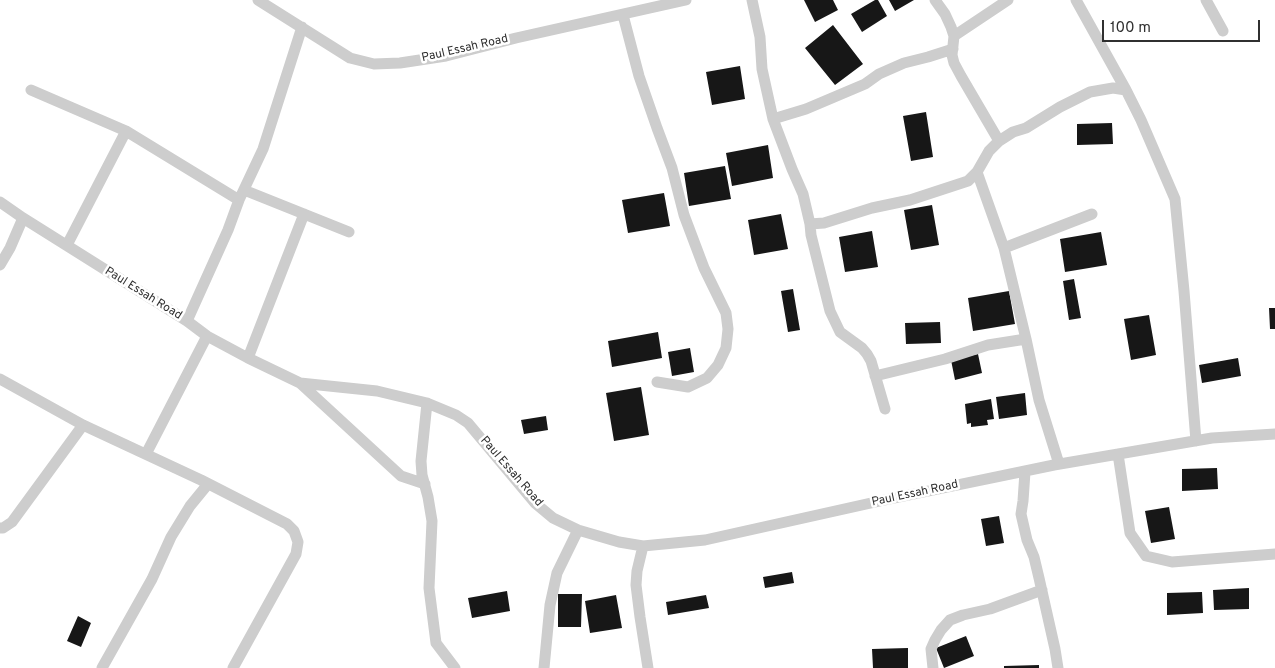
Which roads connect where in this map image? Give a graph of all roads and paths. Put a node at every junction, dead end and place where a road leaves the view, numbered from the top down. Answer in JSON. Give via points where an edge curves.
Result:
{"nodes":[{"id":1,"x":258,"y":0,"type":"edge"},
{"id":2,"x":686,"y":0,"type":"edge"},
{"id":3,"x":752,"y":0,"type":"edge"},
{"id":4,"x":934,"y":0,"type":"edge"},
{"id":5,"x":1008,"y":0,"type":"edge"},
{"id":6,"x":1076,"y":0,"type":"edge"},
{"id":7,"x":1206,"y":0,"type":"edge"},
{"id":8,"x":623,"y":15,"type":"junction"},
{"id":9,"x":302,"y":26,"type":"junction"},
{"id":10,"x":1223,"y":31,"type":"dead end"},
{"id":11,"x":954,"y":36,"type":"junction"},
{"id":12,"x":953,"y":49,"type":"junction"},
{"id":13,"x":31,"y":90,"type":"dead end"},
{"id":14,"x":1126,"y":90,"type":"junction"},
{"id":15,"x":774,"y":119,"type":"junction"},
{"id":16,"x":126,"y":131,"type":"junction"},
{"id":17,"x":999,"y":141,"type":"junction"},
{"id":18,"x":977,"y":172,"type":"junction"},
{"id":19,"x":241,"y":195,"type":"junction"},
{"id":20,"x":0,"y":202,"type":"edge"},
{"id":21,"x":304,"y":214,"type":"junction"},
{"id":22,"x":1092,"y":214,"type":"dead end"},
{"id":23,"x":23,"y":218,"type":"junction"},
{"id":24,"x":810,"y":224,"type":"junction"},
{"id":25,"x":349,"y":232,"type":"dead end"},
{"id":26,"x":67,"y":245,"type":"junction"},
{"id":27,"x":1004,"y":248,"type":"junction"},
{"id":28,"x":0,"y":265,"type":"edge"},
{"id":29,"x":187,"y":321,"type":"junction"},
{"id":30,"x":207,"y":336,"type":"junction"},
{"id":31,"x":1026,"y":339,"type":"junction"},
{"id":32,"x":248,"y":358,"type":"junction"},
{"id":33,"x":875,"y":376,"type":"junction"},
{"id":34,"x":0,"y":379,"type":"edge"},
{"id":35,"x":657,"y":382,"type":"dead end"},
{"id":36,"x":300,"y":383,"type":"junction"},
{"id":37,"x":427,"y":403,"type":"junction"},
{"id":38,"x":885,"y":409,"type":"dead end"},
{"id":39,"x":83,"y":425,"type":"junction"},
{"id":40,"x":1275,"y":434,"type":"edge"},
{"id":41,"x":1196,"y":441,"type":"junction"},
{"id":42,"x":146,"y":454,"type":"junction"},
{"id":43,"x":1118,"y":454,"type":"junction"},
{"id":44,"x":1059,"y":464,"type":"junction"},
{"id":45,"x":1025,"y":472,"type":"junction"},
{"id":46,"x":208,"y":484,"type":"junction"},
{"id":47,"x":425,"y":484,"type":"junction"},
{"id":48,"x":0,"y":528,"type":"edge"},
{"id":49,"x":578,"y":530,"type":"junction"},
{"id":50,"x":643,"y":546,"type":"junction"},
{"id":51,"x":1275,"y":554,"type":"edge"},
{"id":52,"x":1042,"y":590,"type":"junction"},
{"id":53,"x":102,"y":668,"type":"edge"},
{"id":54,"x":233,"y":668,"type":"edge"},
{"id":55,"x":455,"y":668,"type":"edge"},
{"id":56,"x":544,"y":668,"type":"edge"},
{"id":57,"x":648,"y":668,"type":"edge"},
{"id":58,"x":932,"y":668,"type":"edge"},
{"id":59,"x":1058,"y":668,"type":"edge"}],
"edges":[{"from":1,"to":9,"type":"street","name":"Paul Essah Road"},
{"from":2,"to":8,"type":"street","name":"Paul Essah Road"},
{"from":3,"to":15,"type":"street","via":[[760,37],[762,69]]},
{"from":4,"to":11,"type":"street","via":[[948,20]]},
{"from":5,"to":11,"type":"street"},
{"from":6,"to":14,"type":"street"},
{"from":7,"to":10,"type":"street"},
{"from":8,"to":9,"type":"street","name":"Paul Essah Road","via":[[446,56],[374,64],[350,58]]},
{"from":8,"to":35,"type":"street","via":[[684,215],[704,268],[726,312],[728,329],[726,348],[707,378],[688,386]]},
{"from":9,"to":19,"type":"street","via":[[263,149]]},
{"from":11,"to":12,"type":"street"},
{"from":12,"to":15,"type":"street","via":[[904,63],[865,84]]},
{"from":12,"to":17,"type":"street","via":[[957,70]]},
{"from":13,"to":16,"type":"street"},
{"from":14,"to":17,"type":"street","via":[[1113,88],[1090,92]]},
{"from":14,"to":41,"type":"street","via":[[1175,199]]},
{"from":15,"to":24,"type":"street","via":[[803,194]]},
{"from":16,"to":19,"type":"street"},
{"from":16,"to":26,"type":"street"},
{"from":17,"to":18,"type":"street"},
{"from":18,"to":24,"type":"street","via":[[968,181],[910,200],[872,208],[824,224]]},
{"from":18,"to":27,"type":"street"},
{"from":19,"to":21,"type":"street"},
{"from":19,"to":29,"type":"street"},
{"from":20,"to":23,"type":"street","name":"Paul Essah Road"},
{"from":21,"to":25,"type":"street"},
{"from":21,"to":32,"type":"street"},
{"from":22,"to":27,"type":"street"},
{"from":23,"to":26,"type":"street","name":"Paul Essah Road"},
{"from":23,"to":28,"type":"street"},
{"from":24,"to":33,"type":"street","via":[[830,310],[840,332],[867,354]]},
{"from":26,"to":29,"type":"street","name":"Paul Essah Road"},
{"from":27,"to":31,"type":"street"},
{"from":29,"to":30,"type":"street","name":"Paul Essah Road"},
{"from":30,"to":32,"type":"street","name":"Paul Essah Road"},
{"from":30,"to":42,"type":"street"},
{"from":31,"to":33,"type":"street","via":[[993,344]]},
{"from":31,"to":44,"type":"street","via":[[1039,400]]},
{"from":32,"to":36,"type":"street","name":"Paul Essah Road"},
{"from":33,"to":38,"type":"street"},
{"from":34,"to":39,"type":"street"},
{"from":36,"to":37,"type":"street","name":"Paul Essah Road","via":[[377,391]]},
{"from":36,"to":47,"type":"street","via":[[401,476]]},
{"from":37,"to":47,"type":"street","via":[[421,462]]},
{"from":37,"to":49,"type":"street","name":"Paul Essah Road","via":[[468,423],[535,503],[553,518]]},
{"from":39,"to":42,"type":"street"},
{"from":39,"to":48,"type":"street","via":[[12,522]]},
{"from":40,"to":41,"type":"street","name":"Paul Essah Road"},
{"from":41,"to":43,"type":"street","name":"Paul Essah Road"},
{"from":42,"to":46,"type":"street"},
{"from":43,"to":44,"type":"street","name":"Paul Essah Road"},
{"from":43,"to":51,"type":"street","via":[[1130,533],[1146,556],[1172,562]]},
{"from":44,"to":45,"type":"street","name":"Paul Essah Road"},
{"from":45,"to":50,"type":"street","name":"Paul Essah Road","via":[[705,540]]},
{"from":45,"to":52,"type":"street","via":[[1021,514]]},
{"from":46,"to":53,"type":"street","via":[[190,506],[172,537]]},
{"from":46,"to":54,"type":"street","via":[[287,524],[298,542],[296,554]]},
{"from":47,"to":55,"type":"street","via":[[432,513],[429,588],[436,643]]},
{"from":49,"to":50,"type":"street","name":"Paul Essah Road"},
{"from":49,"to":56,"type":"street","via":[[558,573],[550,605]]},
{"from":50,"to":57,"type":"street","via":[[636,584]]},
{"from":52,"to":58,"type":"street","via":[[950,620],[931,648]]},
{"from":52,"to":59,"type":"street"}]}
